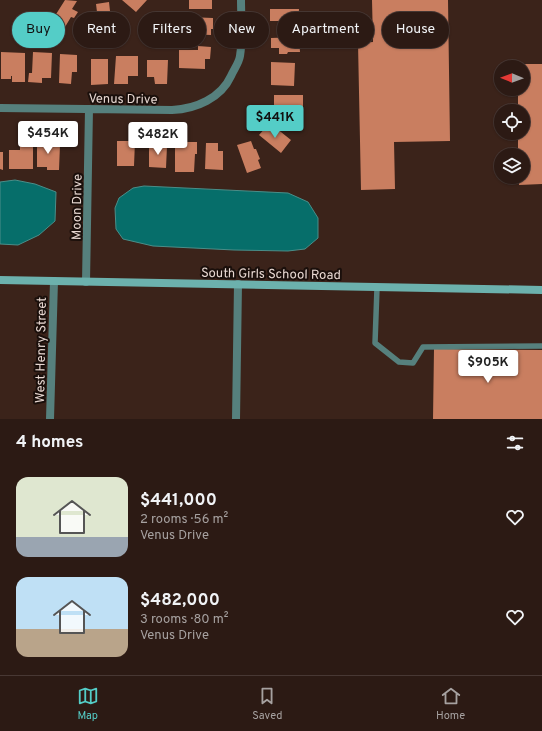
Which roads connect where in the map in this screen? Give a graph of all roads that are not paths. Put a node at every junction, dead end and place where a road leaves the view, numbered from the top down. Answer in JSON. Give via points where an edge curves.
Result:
{"nodes":[{"id":1,"x":241,"y":0,"type":"edge"},
{"id":2,"x":0,"y":108,"type":"edge"},
{"id":3,"x":89,"y":109,"type":"junction"},
{"id":4,"x":0,"y":280,"type":"edge"},
{"id":5,"x":54,"y":281,"type":"junction"},
{"id":6,"x":86,"y":282,"type":"junction"},
{"id":7,"x":238,"y":284,"type":"junction"},
{"id":8,"x":377,"y":288,"type":"junction"},
{"id":9,"x":542,"y":290,"type":"edge"},
{"id":10,"x":542,"y":346,"type":"edge"},
{"id":11,"x":50,"y":419,"type":"edge"},
{"id":12,"x":236,"y":419,"type":"edge"}],
"edges":[{"from":1,"to":3,"type":"street","name":"Venus Drive","via":[[241,49],[238,63],[223,88],[213,97],[190,108],[172,110]]},
{"from":2,"to":3,"type":"street","name":"Venus Drive"},
{"from":3,"to":6,"type":"street","name":"Moon Drive"},
{"from":4,"to":5,"type":"main road","name":"South Girls School Road"},
{"from":5,"to":6,"type":"main road","name":"South Girls School Road"},
{"from":5,"to":11,"type":"street","name":"West Henry Street"},
{"from":6,"to":7,"type":"main road","name":"South Girls School Road"},
{"from":7,"to":8,"type":"main road","name":"South Girls School Road"},
{"from":7,"to":12,"type":"street"},
{"from":8,"to":9,"type":"main road","name":"South Girls School Road"},
{"from":8,"to":10,"type":"lane","via":[[375,343],[399,362],[413,363],[423,347]]}]}
